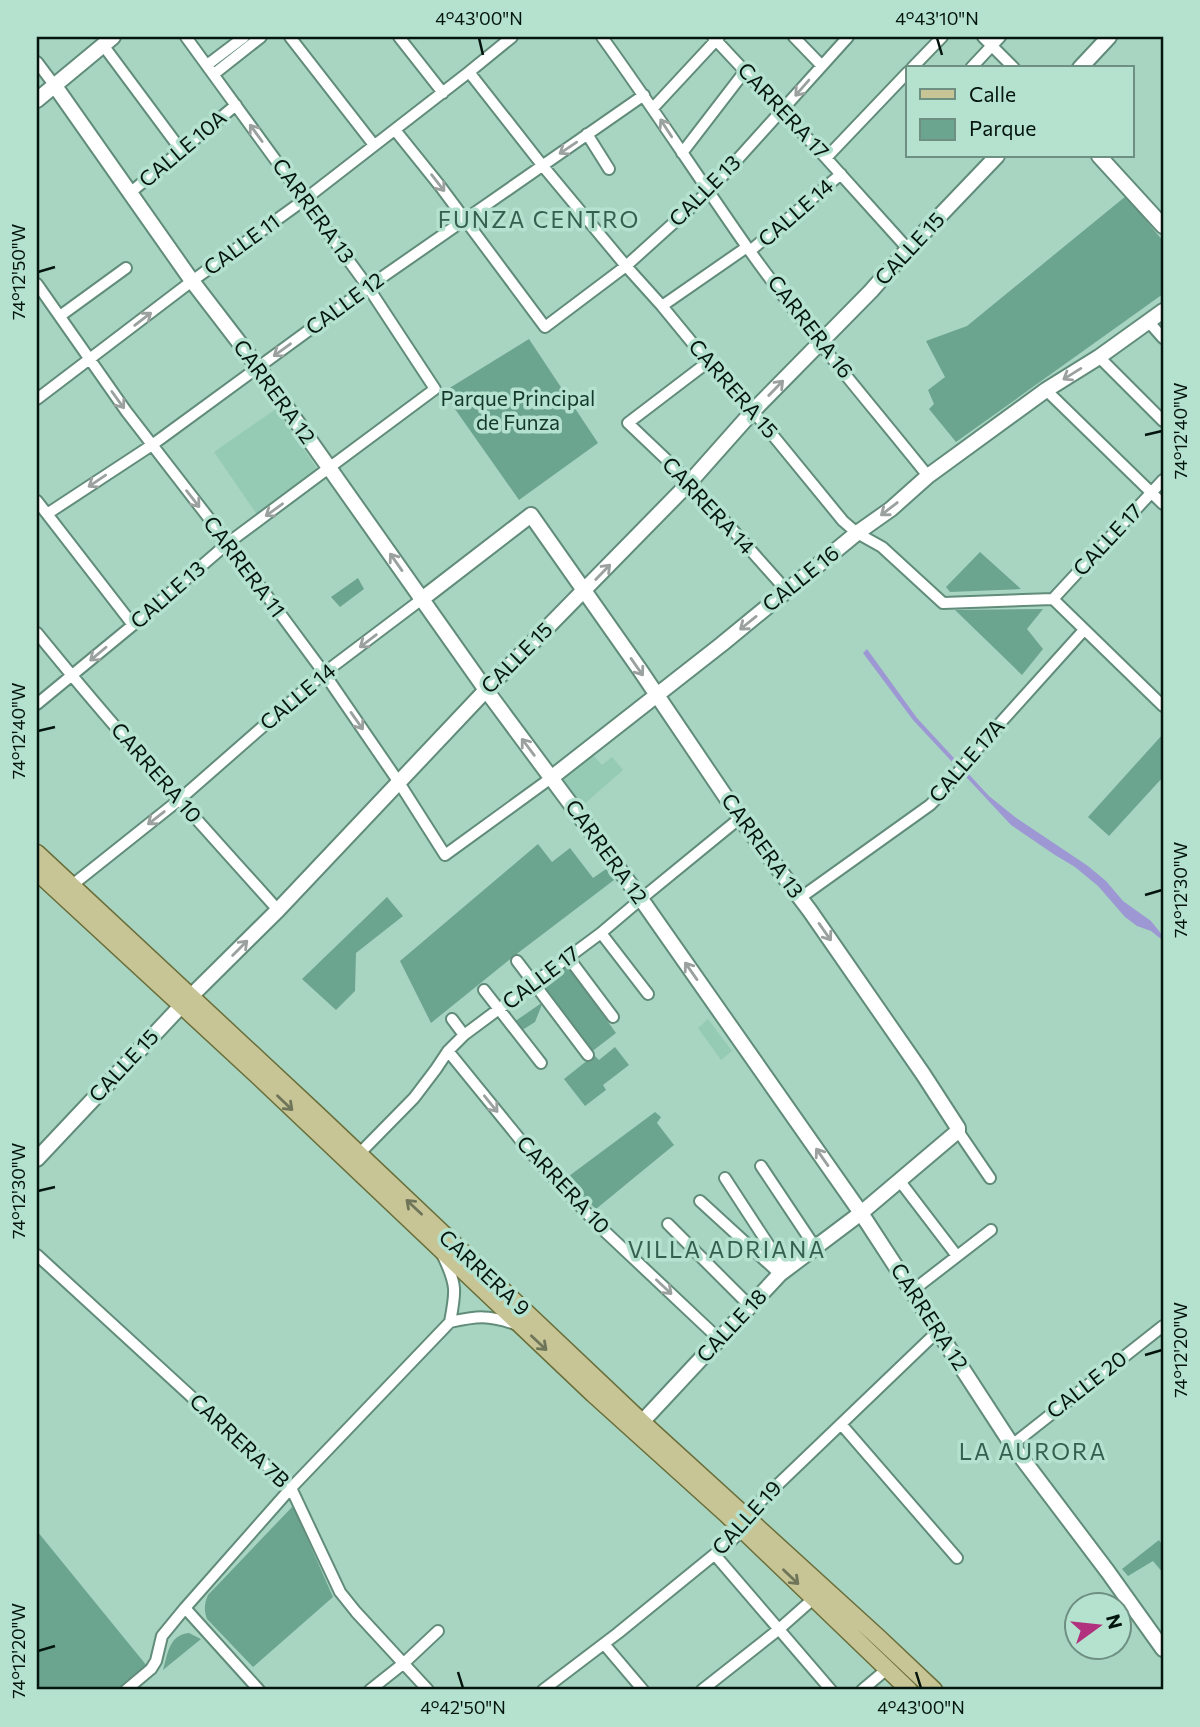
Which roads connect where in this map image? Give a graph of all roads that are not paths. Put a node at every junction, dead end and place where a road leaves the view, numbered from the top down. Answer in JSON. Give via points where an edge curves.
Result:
{"nodes":[{"id":1,"x":186,"y":37,"type":"edge"},
{"id":2,"x":244,"y":37,"type":"edge"},
{"id":3,"x":261,"y":37,"type":"edge"},
{"id":4,"x":290,"y":37,"type":"edge"},
{"id":5,"x":399,"y":37,"type":"edge"},
{"id":6,"x":512,"y":37,"type":"edge"},
{"id":7,"x":602,"y":37,"type":"edge"},
{"id":8,"x":794,"y":37,"type":"edge"},
{"id":9,"x":848,"y":37,"type":"edge"},
{"id":10,"x":942,"y":37,"type":"edge"},
{"id":11,"x":983,"y":37,"type":"edge"},
{"id":12,"x":1000,"y":37,"type":"edge"},
{"id":13,"x":1109,"y":37,"type":"edge"},
{"id":14,"x":716,"y":38,"type":"edge"},
{"id":15,"x":108,"y":41,"type":"edge"},
{"id":16,"x":991,"y":46,"type":"junction"},
{"id":17,"x":37,"y":62,"type":"edge"},
{"id":18,"x":822,"y":66,"type":"junction"},
{"id":19,"x":914,"y":66,"type":"edge"},
{"id":20,"x":973,"y":66,"type":"edge"},
{"id":21,"x":1012,"y":66,"type":"edge"},
{"id":22,"x":1082,"y":66,"type":"edge"},
{"id":23,"x":210,"y":69,"type":"junction"},
{"id":24,"x":745,"y":71,"type":"junction"},
{"id":25,"x":469,"y":72,"type":"junction"},
{"id":26,"x":906,"y":74,"type":"edge"},
{"id":27,"x":55,"y":86,"type":"junction"},
{"id":28,"x":443,"y":93,"type":"junction"},
{"id":29,"x":644,"y":95,"type":"junction"},
{"id":30,"x":37,"y":100,"type":"edge"},
{"id":31,"x":236,"y":105,"type":"junction"},
{"id":32,"x":653,"y":108,"type":"junction"},
{"id":33,"x":783,"y":110,"type":"junction"},
{"id":34,"x":395,"y":130,"type":"junction"},
{"id":35,"x":587,"y":134,"type":"junction"},
{"id":36,"x":374,"y":145,"type":"junction"},
{"id":37,"x":181,"y":150,"type":"junction"},
{"id":38,"x":682,"y":153,"type":"junction"},
{"id":39,"x":826,"y":158,"type":"junction"},
{"id":40,"x":995,"y":158,"type":"edge"},
{"id":41,"x":1101,"y":158,"type":"edge"},
{"id":42,"x":542,"y":165,"type":"junction"},
{"id":43,"x":610,"y":169,"type":"dead end"},
{"id":44,"x":841,"y":174,"type":"junction"},
{"id":45,"x":709,"y":191,"type":"junction"},
{"id":46,"x":131,"y":192,"type":"junction"},
{"id":47,"x":304,"y":200,"type":"junction"},
{"id":48,"x":466,"y":220,"type":"junction"},
{"id":49,"x":1163,"y":226,"type":"edge"},
{"id":50,"x":749,"y":249,"type":"junction"},
{"id":51,"x":908,"y":249,"type":"junction"},
{"id":52,"x":625,"y":266,"type":"junction"},
{"id":53,"x":126,"y":268,"type":"dead end"},
{"id":54,"x":192,"y":281,"type":"junction"},
{"id":55,"x":37,"y":284,"type":"edge"},
{"id":56,"x":368,"y":287,"type":"junction"},
{"id":57,"x":662,"y":306,"type":"junction"},
{"id":58,"x":1163,"y":311,"type":"edge"},
{"id":59,"x":60,"y":316,"type":"junction"},
{"id":60,"x":1148,"y":321,"type":"junction"},
{"id":61,"x":1163,"y":338,"type":"edge"},
{"id":62,"x":820,"y":342,"type":"junction"},
{"id":63,"x":1099,"y":357,"type":"junction"},
{"id":64,"x":89,"y":360,"type":"junction"},
{"id":65,"x":708,"y":362,"type":"junction"},
{"id":66,"x":258,"y":367,"type":"junction"},
{"id":67,"x":435,"y":389,"type":"joint"},
{"id":68,"x":1046,"y":390,"type":"junction"},
{"id":69,"x":37,"y":399,"type":"edge"},
{"id":70,"x":754,"y":411,"type":"junction"},
{"id":71,"x":1163,"y":421,"type":"edge"},
{"id":72,"x":152,"y":445,"type":"junction"},
{"id":73,"x":329,"y":469,"type":"junction"},
{"id":74,"x":928,"y":475,"type":"junction"},
{"id":75,"x":1163,"y":480,"type":"edge"},
{"id":76,"x":690,"y":482,"type":"junction"},
{"id":77,"x":1152,"y":493,"type":"junction"},
{"id":78,"x":1163,"y":504,"type":"edge"},
{"id":79,"x":41,"y":509,"type":"edge"},
{"id":80,"x":531,"y":515,"type":"joint"},
{"id":81,"x":857,"y":533,"type":"junction"},
{"id":82,"x":228,"y":543,"type":"junction"},
{"id":83,"x":584,"y":591,"type":"junction"},
{"id":84,"x":787,"y":591,"type":"junction"},
{"id":85,"x":422,"y":599,"type":"junction"},
{"id":86,"x":1053,"y":599,"type":"junction"},
{"id":87,"x":133,"y":625,"type":"junction"},
{"id":88,"x":1084,"y":630,"type":"junction"},
{"id":89,"x":37,"y":634,"type":"edge"},
{"id":90,"x":324,"y":673,"type":"junction"},
{"id":91,"x":72,"y":676,"type":"junction"},
{"id":92,"x":486,"y":690,"type":"junction"},
{"id":93,"x":656,"y":695,"type":"junction"},
{"id":94,"x":37,"y":704,"type":"edge"},
{"id":95,"x":1163,"y":706,"type":"edge"},
{"id":96,"x":551,"y":778,"type":"junction"},
{"id":97,"x":398,"y":780,"type":"junction"},
{"id":98,"x":178,"y":800,"type":"junction"},
{"id":99,"x":740,"y":818,"type":"junction"},
{"id":100,"x":37,"y":853,"type":"edge"},
{"id":101,"x":444,"y":855,"type":"joint"},
{"id":102,"x":37,"y":872,"type":"edge"},
{"id":103,"x":71,"y":886,"type":"junction"},
{"id":104,"x":641,"y":898,"type":"junction"},
{"id":105,"x":800,"y":898,"type":"junction"},
{"id":106,"x":278,"y":910,"type":"junction"},
{"id":107,"x":601,"y":933,"type":"junction"},
{"id":108,"x":568,"y":957,"type":"junction"},
{"id":109,"x":516,"y":961,"type":"dead end"},
{"id":110,"x":533,"y":984,"type":"junction"},
{"id":111,"x":484,"y":990,"type":"dead end"},
{"id":112,"x":648,"y":994,"type":"dead end"},
{"id":113,"x":186,"y":1001,"type":"junction"},
{"id":114,"x":500,"y":1009,"type":"junction"},
{"id":115,"x":613,"y":1017,"type":"dead end"},
{"id":116,"x":452,"y":1020,"type":"dead end"},
{"id":117,"x":464,"y":1035,"type":"junction"},
{"id":118,"x":448,"y":1051,"type":"junction"},
{"id":119,"x":588,"y":1055,"type":"dead end"},
{"id":120,"x":541,"y":1063,"type":"dead end"},
{"id":121,"x":958,"y":1131,"type":"junction"},
{"id":122,"x":358,"y":1155,"type":"junction"},
{"id":123,"x":37,"y":1159,"type":"edge"},
{"id":124,"x":761,"y":1166,"type":"dead end"},
{"id":125,"x":725,"y":1178,"type":"dead end"},
{"id":126,"x":990,"y":1178,"type":"dead end"},
{"id":127,"x":899,"y":1180,"type":"junction"},
{"id":128,"x":700,"y":1200,"type":"dead end"},
{"id":129,"x":861,"y":1213,"type":"junction"},
{"id":130,"x":668,"y":1224,"type":"dead end"},
{"id":131,"x":991,"y":1230,"type":"dead end"},
{"id":132,"x":815,"y":1247,"type":"junction"},
{"id":133,"x":442,"y":1252,"type":"junction"},
{"id":134,"x":37,"y":1255,"type":"edge"},
{"id":135,"x":957,"y":1256,"type":"junction"},
{"id":136,"x":783,"y":1272,"type":"junction"},
{"id":137,"x":912,"y":1291,"type":"junction"},
{"id":138,"x":751,"y":1307,"type":"junction"},
{"id":139,"x":450,"y":1322,"type":"junction"},
{"id":140,"x":520,"y":1326,"type":"junction"},
{"id":141,"x":1163,"y":1327,"type":"edge"},
{"id":142,"x":938,"y":1331,"type":"junction"},
{"id":143,"x":719,"y":1339,"type":"junction"},
{"id":144,"x":642,"y":1422,"type":"junction"},
{"id":145,"x":841,"y":1424,"type":"junction"},
{"id":146,"x":1012,"y":1445,"type":"junction"},
{"id":147,"x":291,"y":1488,"type":"junction"},
{"id":148,"x":744,"y":1523,"type":"junction"},
{"id":149,"x":715,"y":1555,"type":"junction"},
{"id":150,"x":957,"y":1558,"type":"dead end"},
{"id":151,"x":813,"y":1599,"type":"junction"},
{"id":152,"x":185,"y":1608,"type":"junction"},
{"id":153,"x":779,"y":1630,"type":"junction"},
{"id":154,"x":438,"y":1631,"type":"dead end"},
{"id":155,"x":604,"y":1644,"type":"junction"},
{"id":156,"x":1163,"y":1649,"type":"edge"},
{"id":157,"x":404,"y":1663,"type":"junction"},
{"id":158,"x":887,"y":1669,"type":"junction"},
{"id":159,"x":125,"y":1690,"type":"edge"},
{"id":160,"x":259,"y":1690,"type":"edge"},
{"id":161,"x":370,"y":1690,"type":"edge"},
{"id":162,"x":428,"y":1690,"type":"edge"},
{"id":163,"x":543,"y":1690,"type":"edge"},
{"id":164,"x":643,"y":1690,"type":"edge"},
{"id":165,"x":702,"y":1690,"type":"edge"},
{"id":166,"x":831,"y":1690,"type":"edge"},
{"id":167,"x":862,"y":1690,"type":"edge"},
{"id":168,"x":909,"y":1690,"type":"edge"},
{"id":169,"x":934,"y":1690,"type":"edge"}],
"edges":[{"from":1,"to":23,"type":"street","name":"CARRERA 13"},
{"from":2,"to":23,"type":"street"},
{"from":3,"to":23,"type":"street"},
{"from":4,"to":36,"type":"street"},
{"from":5,"to":28,"type":"street"},
{"from":6,"to":25,"type":"street","name":"CALLE 11"},
{"from":7,"to":29,"type":"street","name":"CARRERA 16"},
{"from":8,"to":18,"type":"street"},
{"from":9,"to":18,"type":"street","name":"CALLE 13"},
{"from":10,"to":19,"type":"street"},
{"from":11,"to":16,"type":"street"},
{"from":12,"to":16,"type":"street"},
{"from":13,"to":22,"type":"main road"},
{"from":14,"to":24,"type":"street","name":"CARRERA 17"},
{"from":14,"to":32,"type":"street"},
{"from":15,"to":27,"type":"main road"},
{"from":15,"to":37,"type":"street"},
{"from":16,"to":20,"type":"street"},
{"from":16,"to":21,"type":"street"},
{"from":17,"to":27,"type":"street","name":"CARRERA 12"},
{"from":18,"to":33,"type":"street","name":"CALLE 13","one_way":true},
{"from":23,"to":31,"type":"street","name":"CARRERA 13"},
{"from":24,"to":33,"type":"street","name":"CARRERA 17"},
{"from":24,"to":38,"type":"street"},
{"from":25,"to":28,"type":"street","name":"CALLE 11"},
{"from":25,"to":42,"type":"street","name":"CARRERA 15"},
{"from":26,"to":39,"type":"street","name":"CALLE 14"},
{"from":27,"to":30,"type":"main road"},
{"from":27,"to":46,"type":"main road","name":"CARRERA 12"},
{"from":28,"to":34,"type":"street","name":"CALLE 11"},
{"from":29,"to":32,"type":"street","name":"CARRERA 16"},
{"from":29,"to":35,"type":"street","name":"CALLE 12"},
{"from":31,"to":37,"type":"street","name":"CALLE 10A"},
{"from":47,"to":31,"type":"street","name":"CARRERA 13","one_way":true},
{"from":38,"to":32,"type":"street","name":"CARRERA 16","one_way":true},
{"from":33,"to":39,"type":"street","name":"CARRERA 17"},
{"from":33,"to":45,"type":"street","name":"CALLE 13"},
{"from":34,"to":36,"type":"street","name":"CALLE 11"},
{"from":34,"to":48,"type":"street","one_way":true},
{"from":35,"to":42,"type":"street","name":"CALLE 12","one_way":true},
{"from":35,"to":43,"type":"street"},
{"from":36,"to":47,"type":"street","name":"CALLE 11"},
{"from":37,"to":46,"type":"street","name":"CALLE 10A"},
{"from":38,"to":45,"type":"street","name":"CARRERA 16"},
{"from":39,"to":44,"type":"street","name":"CARRERA 17"},
{"from":40,"to":51,"type":"main road","name":"CALLE 15"},
{"from":41,"to":49,"type":"main road"},
{"from":42,"to":48,"type":"street","name":"CALLE 12"},
{"from":42,"to":52,"type":"street","name":"CARRERA 15"},
{"from":44,"to":50,"type":"street","name":"CALLE 14"},
{"from":44,"to":51,"type":"street","name":"CARRERA 17"},
{"from":45,"to":50,"type":"street","name":"CARRERA 16"},
{"from":45,"to":52,"type":"street","name":"CALLE 13"},
{"from":46,"to":54,"type":"main road","name":"CARRERA 12"},
{"from":47,"to":54,"type":"street","name":"CALLE 11"},
{"from":47,"to":56,"type":"street","name":"CARRERA 13"},
{"from":48,"to":52,"type":"street","name":"CALLE 13","via":[[545,327]]},
{"from":48,"to":56,"type":"street","name":"CALLE 12"},
{"from":50,"to":57,"type":"street","name":"CALLE 14"},
{"from":50,"to":62,"type":"street","name":"CARRERA 16"},
{"from":51,"to":62,"type":"main road","name":"CALLE 15"},
{"from":52,"to":57,"type":"street","name":"CARRERA 15"},
{"from":53,"to":59,"type":"street"},
{"from":64,"to":54,"type":"street","name":"CALLE 11","one_way":true},
{"from":54,"to":66,"type":"main road","name":"CARRERA 12"},
{"from":55,"to":59,"type":"street","name":"CARRERA 11"},
{"from":56,"to":66,"type":"street","name":"CALLE 12","one_way":true},
{"from":56,"to":67,"type":"street","name":"CARRERA 13"},
{"from":57,"to":65,"type":"street","name":"CARRERA 15"},
{"from":58,"to":60,"type":"main road","name":"CALLE 16"},
{"from":59,"to":64,"type":"street","name":"CARRERA 11"},
{"from":60,"to":61,"type":"street"},
{"from":60,"to":63,"type":"main road","name":"CALLE 16"},
{"from":70,"to":62,"type":"main road","name":"CALLE 15","one_way":true},
{"from":62,"to":74,"type":"street","name":"CARRERA 16"},
{"from":63,"to":68,"type":"main road","name":"CALLE 16","one_way":true},
{"from":63,"to":71,"type":"street"},
{"from":64,"to":69,"type":"street","name":"CALLE 11"},
{"from":64,"to":72,"type":"street","name":"CARRERA 11","one_way":true},
{"from":65,"to":70,"type":"street","name":"CARRERA 15"},
{"from":65,"to":76,"type":"street","name":"CARRERA 14","via":[[628,422]]},
{"from":66,"to":72,"type":"street","name":"CALLE 12"},
{"from":66,"to":73,"type":"main road","name":"CARRERA 12"},
{"from":67,"to":73,"type":"street","name":"CALLE 13"},
{"from":68,"to":74,"type":"main road","name":"CALLE 16"},
{"from":68,"to":77,"type":"street"},
{"from":70,"to":76,"type":"main road","name":"CALLE 15"},
{"from":70,"to":81,"type":"street","name":"CARRERA 15"},
{"from":72,"to":79,"type":"street","name":"CALLE 12","one_way":true},
{"from":72,"to":82,"type":"street","name":"CARRERA 11","one_way":true},
{"from":73,"to":82,"type":"street","name":"CALLE 13","one_way":true},
{"from":85,"to":73,"type":"main road","name":"CARRERA 12","one_way":true},
{"from":74,"to":81,"type":"main road","name":"CALLE 16","one_way":true},
{"from":75,"to":77,"type":"street","name":"CALLE 17"},
{"from":83,"to":76,"type":"main road","name":"CALLE 15","one_way":true},
{"from":76,"to":84,"type":"street","name":"CARRERA 14"},
{"from":77,"to":78,"type":"street"},
{"from":77,"to":86,"type":"street","name":"CALLE 17"},
{"from":79,"to":87,"type":"street"},
{"from":80,"to":83,"type":"main road","name":"CARRERA 13"},
{"from":80,"to":85,"type":"main road","name":"CALLE 14"},
{"from":81,"to":84,"type":"main road","name":"CALLE 16"},
{"from":81,"to":86,"type":"street","name":"CARRERA 15","via":[[882,547],[943,603]]},
{"from":82,"to":87,"type":"street","name":"CALLE 13"},
{"from":82,"to":90,"type":"street","name":"CARRERA 11"},
{"from":83,"to":92,"type":"main road","name":"CALLE 15"},
{"from":83,"to":93,"type":"main road","name":"CARRERA 13","one_way":true},
{"from":84,"to":93,"type":"main road","name":"CALLE 16","one_way":true},
{"from":85,"to":90,"type":"street","name":"CALLE 14","one_way":true},
{"from":85,"to":92,"type":"main road","name":"CARRERA 12"},
{"from":86,"to":88,"type":"street"},
{"from":87,"to":91,"type":"street","name":"CALLE 13","one_way":true},
{"from":88,"to":95,"type":"street"},
{"from":88,"to":105,"type":"street","name":"CALLE 17A","via":[[940,795]]},
{"from":89,"to":91,"type":"street","name":"CARRERA 10"},
{"from":90,"to":97,"type":"street","name":"CARRERA 11","one_way":true},
{"from":90,"to":98,"type":"street","name":"CALLE 14"},
{"from":91,"to":94,"type":"street","name":"CALLE 13"},
{"from":91,"to":98,"type":"street","name":"CARRERA 10"},
{"from":96,"to":92,"type":"main road","name":"CARRERA 12","one_way":true},
{"from":92,"to":97,"type":"main road","name":"CALLE 15"},
{"from":93,"to":96,"type":"main road","name":"CALLE 16"},
{"from":93,"to":99,"type":"main road","name":"CARRERA 13"},
{"from":96,"to":101,"type":"street","name":"CALLE 16"},
{"from":96,"to":104,"type":"main road","name":"CARRERA 12"},
{"from":97,"to":101,"type":"street","name":"CARRERA 11"},
{"from":97,"to":106,"type":"main road","name":"CALLE 15"},
{"from":98,"to":103,"type":"street","name":"CALLE 14","one_way":true},
{"from":98,"to":106,"type":"street","name":"CARRERA 10"},
{"from":99,"to":104,"type":"street","name":"CALLE 17"},
{"from":99,"to":105,"type":"main road","name":"CARRERA 13"},
{"from":100,"to":103,"type":"main road","name":"CARRERA 9"},
{"from":102,"to":113,"type":"main road","name":"CARRERA 9"},
{"from":103,"to":113,"type":"main road","name":"CARRERA 9"},
{"from":104,"to":107,"type":"street","name":"CALLE 17"},
{"from":129,"to":104,"type":"main road","name":"CARRERA 12","one_way":true},
{"from":105,"to":121,"type":"main road","name":"CARRERA 13","one_way":true},
{"from":113,"to":106,"type":"main road","name":"CALLE 15","one_way":true},
{"from":107,"to":108,"type":"street","name":"CALLE 17"},
{"from":107,"to":112,"type":"street"},
{"from":108,"to":110,"type":"street","name":"CALLE 17"},
{"from":108,"to":115,"type":"street"},
{"from":109,"to":110,"type":"street"},
{"from":110,"to":114,"type":"street","name":"CALLE 17"},
{"from":110,"to":119,"type":"street"},
{"from":111,"to":114,"type":"street"},
{"from":113,"to":122,"type":"main road","name":"CARRERA 9"},
{"from":113,"to":123,"type":"main road","name":"CALLE 15"},
{"from":113,"to":133,"type":"main road","name":"CARRERA 9","one_way":true},
{"from":114,"to":117,"type":"street","name":"CALLE 17"},
{"from":114,"to":120,"type":"street"},
{"from":116,"to":117,"type":"street"},
{"from":117,"to":118,"type":"street","name":"CALLE 17"},
{"from":118,"to":122,"type":"street","name":"CALLE 17","via":[[414,1098]]},
{"from":118,"to":143,"type":"street","name":"CARRERA 10","one_way":true,"via":[[579,1205]]},
{"from":121,"to":126,"type":"street","name":"CARRERA 13"},
{"from":121,"to":127,"type":"main road","name":"CALLE 18"},
{"from":144,"to":122,"type":"main road","name":"CARRERA 9","one_way":true},
{"from":124,"to":132,"type":"street"},
{"from":125,"to":136,"type":"street"},
{"from":127,"to":129,"type":"main road","name":"CALLE 18"},
{"from":127,"to":135,"type":"street"},
{"from":128,"to":136,"type":"street"},
{"from":129,"to":132,"type":"main road","name":"CALLE 18"},
{"from":129,"to":137,"type":"main road","name":"CARRERA 12"},
{"from":130,"to":138,"type":"street"},
{"from":131,"to":135,"type":"street"},
{"from":132,"to":136,"type":"main road","name":"CALLE 18"},
{"from":133,"to":139,"type":"street","via":[[455,1285]]},
{"from":133,"to":140,"type":"main road","name":"CARRERA 9"},
{"from":134,"to":147,"type":"street","name":"CARRERA 7B"},
{"from":135,"to":137,"type":"street"},
{"from":136,"to":138,"type":"main road","name":"CALLE 18"},
{"from":137,"to":142,"type":"main road","name":"CARRERA 12"},
{"from":138,"to":143,"type":"main road","name":"CALLE 18"},
{"from":139,"to":140,"type":"street","via":[[481,1316]]},
{"from":139,"to":147,"type":"street"},
{"from":140,"to":148,"type":"main road","name":"CARRERA 9","one_way":true},
{"from":141,"to":146,"type":"street","name":"CALLE 20"},
{"from":142,"to":145,"type":"street","name":"CALLE 19"},
{"from":142,"to":146,"type":"main road","name":"CARRERA 12"},
{"from":143,"to":144,"type":"main road","name":"CALLE 18"},
{"from":144,"to":148,"type":"main road","name":"CARRERA 9"},
{"from":145,"to":148,"type":"street","name":"CALLE 19"},
{"from":145,"to":150,"type":"street"},
{"from":146,"to":156,"type":"main road","name":"CARRERA 12"},
{"from":147,"to":152,"type":"street"},
{"from":147,"to":157,"type":"street","name":"CARRERA 7B","via":[[340,1592]]},
{"from":148,"to":149,"type":"street","name":"CALLE 19"},
{"from":148,"to":151,"type":"main road","name":"CARRERA 9","one_way":true},
{"from":148,"to":169,"type":"main road","name":"CARRERA 9"},
{"from":149,"to":153,"type":"street"},
{"from":149,"to":155,"type":"street","name":"CALLE 19"},
{"from":151,"to":153,"type":"street"},
{"from":151,"to":158,"type":"main road","name":"CARRERA 9"},
{"from":152,"to":159,"type":"street","via":[[162,1636],[151,1670]]},
{"from":152,"to":160,"type":"street"},
{"from":153,"to":165,"type":"street"},
{"from":153,"to":166,"type":"street"},
{"from":154,"to":157,"type":"street"},
{"from":155,"to":163,"type":"street","name":"CALLE 19"},
{"from":155,"to":164,"type":"street"},
{"from":157,"to":161,"type":"street"},
{"from":157,"to":162,"type":"street","name":"CARRERA 7B"},
{"from":158,"to":167,"type":"street"},
{"from":158,"to":168,"type":"main road","name":"CARRERA 9"}]}
